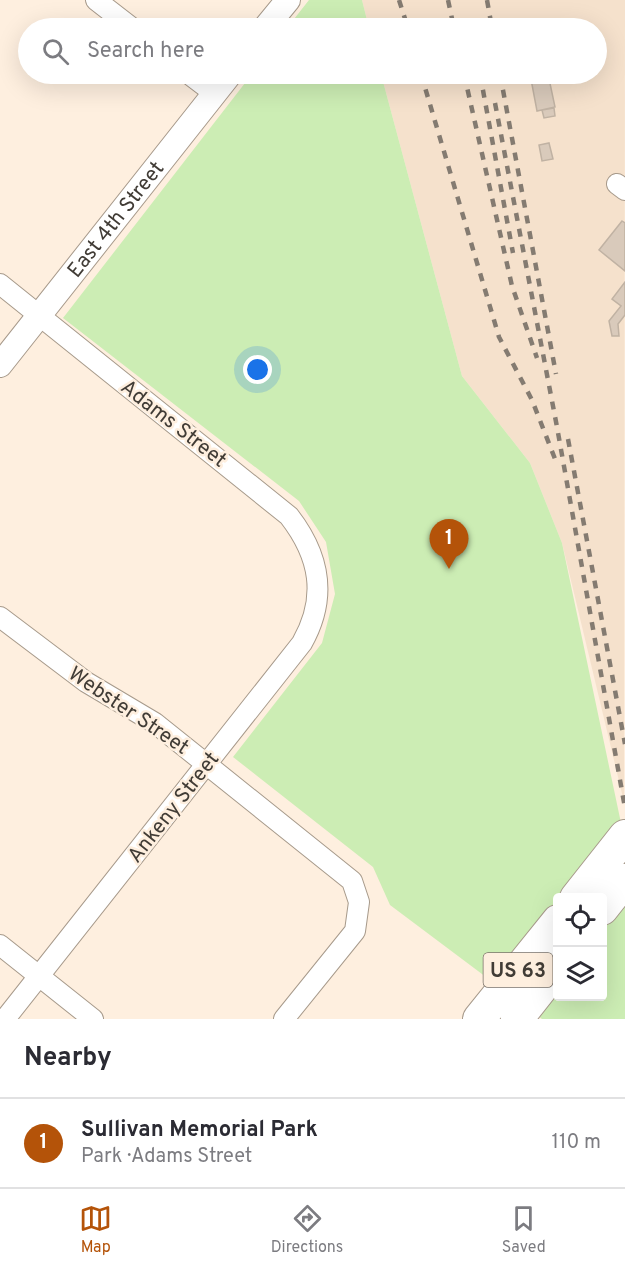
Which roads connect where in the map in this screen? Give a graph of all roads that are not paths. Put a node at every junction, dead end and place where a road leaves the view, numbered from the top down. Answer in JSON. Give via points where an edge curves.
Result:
{"nodes":[{"id":1,"x":96,"y":0,"type":"edge"},
{"id":2,"x":288,"y":0,"type":"edge"},
{"id":3,"x":119,"y":18,"type":"edge"},
{"id":4,"x":273,"y":18,"type":"edge"},
{"id":5,"x":202,"y":84,"type":"edge"},
{"id":6,"x":222,"y":84,"type":"edge"},
{"id":7,"x":214,"y":93,"type":"junction"},
{"id":8,"x":0,"y":284,"type":"edge"},
{"id":9,"x":39,"y":315,"type":"junction"},
{"id":10,"x":0,"y":365,"type":"edge"},
{"id":11,"x":317,"y":583,"type":"joint"},
{"id":12,"x":0,"y":617,"type":"edge"},
{"id":13,"x":207,"y":764,"type":"junction"},
{"id":14,"x":625,"y":836,"type":"edge"},
{"id":15,"x":625,"y":880,"type":"edge"},
{"id":16,"x":579,"y":893,"type":"edge"},
{"id":17,"x":607,"y":904,"type":"edge"},
{"id":18,"x":553,"y":927,"type":"edge"},
{"id":19,"x":0,"y":945,"type":"edge"},
{"id":20,"x":553,"y":973,"type":"edge"},
{"id":21,"x":39,"y":976,"type":"junction"},
{"id":22,"x":5,"y":1019,"type":"edge"},
{"id":23,"x":93,"y":1019,"type":"edge"},
{"id":24,"x":284,"y":1019,"type":"edge"},
{"id":25,"x":479,"y":1019,"type":"edge"},
{"id":26,"x":517,"y":1019,"type":"edge"}],
"edges":[{"from":1,"to":3,"type":"street"},
{"from":2,"to":4,"type":"street"},
{"from":5,"to":7,"type":"street"},
{"from":6,"to":7,"type":"street","name":"East 4th Street"},
{"from":7,"to":9,"type":"street","name":"East 4th Street"},
{"from":8,"to":9,"type":"street","name":"Adams Street"},
{"from":9,"to":10,"type":"street","name":"East 4th Street"},
{"from":9,"to":11,"type":"street","name":"Adams Street","via":[[289,516],[312,549]]},
{"from":11,"to":13,"type":"street","name":"Ankeny Street","via":[[314,616],[302,643]]},
{"from":12,"to":13,"type":"street","name":"Webster Street","via":[[86,682],[155,723]]},
{"from":13,"to":21,"type":"street","name":"Ankeny Street"},
{"from":13,"to":24,"type":"street","name":"Webster Street","via":[[342,870],[352,881],[359,902],[355,931]]},
{"from":14,"to":16,"type":"highway"},
{"from":15,"to":17,"type":"highway"},
{"from":18,"to":25,"type":"highway","number":"US 63"},
{"from":19,"to":21,"type":"street"},
{"from":20,"to":26,"type":"highway","number":"US 63"},
{"from":21,"to":22,"type":"street","name":"Ankeny Street"},
{"from":21,"to":23,"type":"street"}]}
